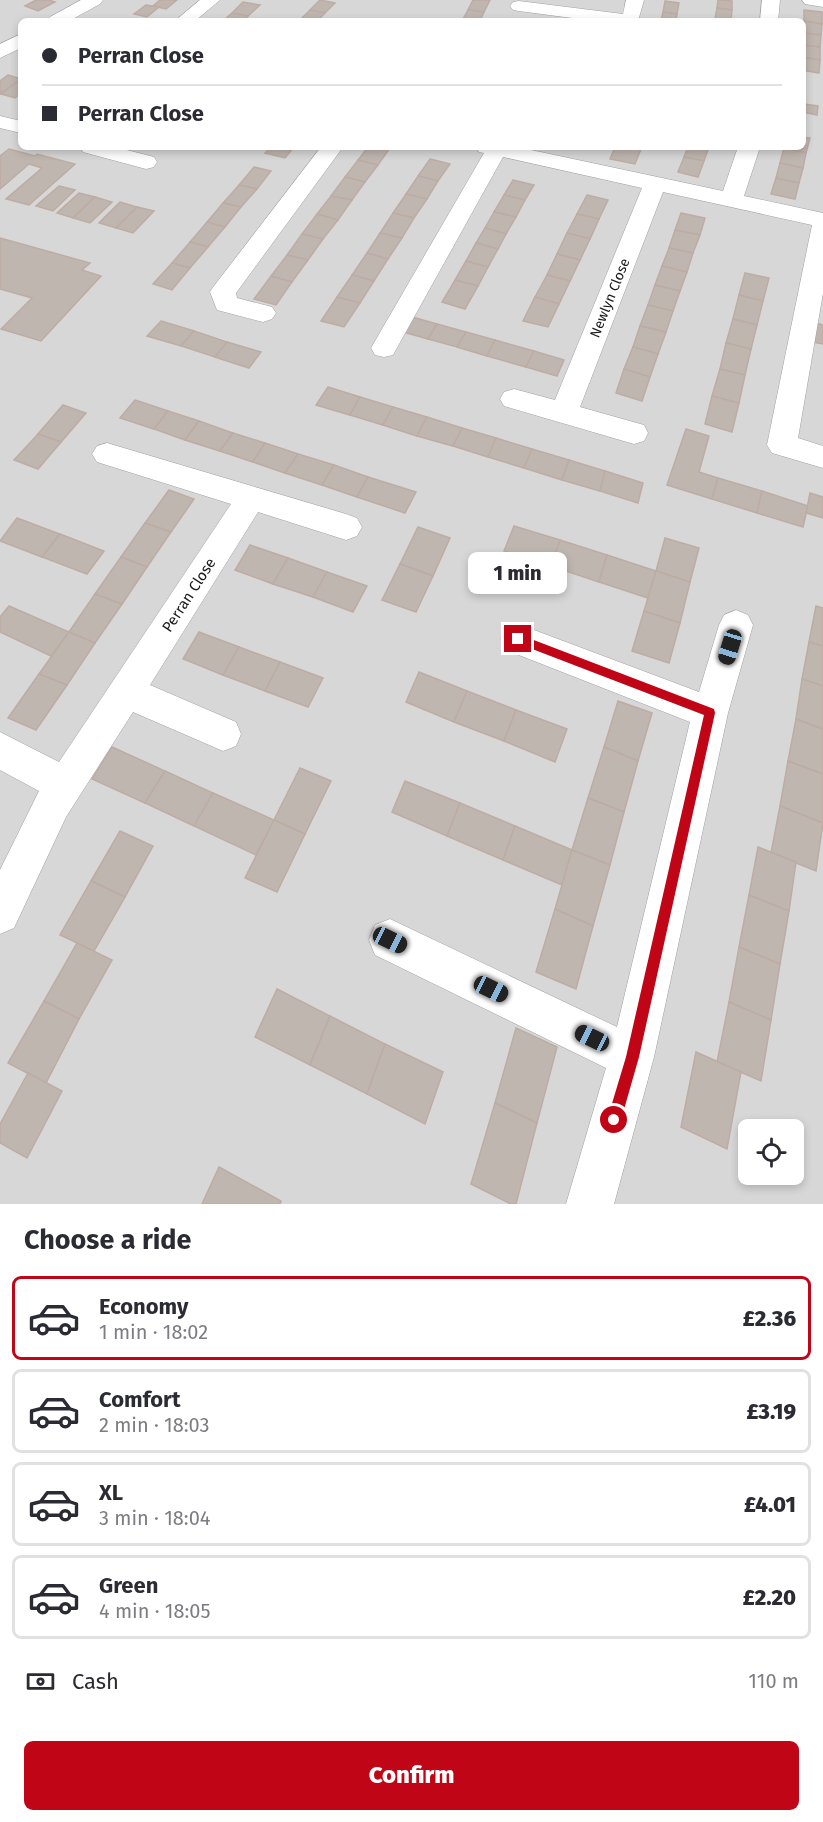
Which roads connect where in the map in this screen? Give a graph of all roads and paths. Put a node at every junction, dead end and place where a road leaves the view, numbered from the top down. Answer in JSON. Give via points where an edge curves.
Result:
{"nodes":[{"id":1,"x":94,"y":0,"type":"edge"},
{"id":2,"x":211,"y":0,"type":"edge"},
{"id":3,"x":635,"y":0,"type":"edge"},
{"id":4,"x":771,"y":0,"type":"edge"},
{"id":5,"x":811,"y":0,"type":"edge"},
{"id":6,"x":823,"y":2,"type":"edge"},
{"id":7,"x":519,"y":6,"type":"dead end"},
{"id":8,"x":63,"y":18,"type":"edge"},
{"id":9,"x":188,"y":18,"type":"edge"},
{"id":10,"x":614,"y":18,"type":"edge"},
{"id":11,"x":630,"y":18,"type":"edge"},
{"id":12,"x":769,"y":18,"type":"edge"},
{"id":13,"x":18,"y":42,"type":"edge"},
{"id":14,"x":0,"y":52,"type":"edge"},
{"id":15,"x":0,"y":122,"type":"edge"},
{"id":16,"x":18,"y":126,"type":"edge"},
{"id":17,"x":103,"y":150,"type":"edge"},
{"id":18,"x":330,"y":150,"type":"edge"},
{"id":19,"x":491,"y":150,"type":"edge"},
{"id":20,"x":513,"y":150,"type":"edge"},
{"id":21,"x":748,"y":150,"type":"edge"},
{"id":22,"x":577,"y":156,"type":"edge"},
{"id":23,"x":146,"y":162,"type":"dead end"},
{"id":24,"x":656,"y":184,"type":"junction"},
{"id":25,"x":731,"y":200,"type":"junction"},
{"id":26,"x":823,"y":220,"type":"edge"},
{"id":27,"x":823,"y":225,"type":"edge"},
{"id":28,"x":817,"y":293,"type":"edge"},
{"id":29,"x":263,"y":313,"type":"dead end"},
{"id":30,"x":384,"y":348,"type":"dead end"},
{"id":31,"x":514,"y":399,"type":"dead end"},
{"id":32,"x":564,"y":412,"type":"junction"},
{"id":33,"x":634,"y":433,"type":"dead end"},
{"id":34,"x":107,"y":454,"type":"dead end"},
{"id":35,"x":823,"y":457,"type":"edge"},
{"id":36,"x":251,"y":498,"type":"junction"},
{"id":37,"x":346,"y":527,"type":"dead end"},
{"id":38,"x":736,"y":625,"type":"dead end"},
{"id":39,"x":518,"y":639,"type":"dead end"},
{"id":40,"x":126,"y":692,"type":"junction"},
{"id":41,"x":710,"y":713,"type":"junction"},
{"id":42,"x":223,"y":734,"type":"dead end"},
{"id":43,"x":0,"y":750,"type":"edge"},
{"id":44,"x":65,"y":785,"type":"junction"},
{"id":45,"x":0,"y":914,"type":"edge"},
{"id":46,"x":390,"y":940,"type":"dead end"},
{"id":47,"x":632,"y":1057,"type":"junction"},
{"id":48,"x":590,"y":1204,"type":"edge"}],
"edges":[{"from":1,"to":8,"type":"street"},
{"from":2,"to":9,"type":"street"},
{"from":3,"to":11,"type":"street"},
{"from":4,"to":12,"type":"street"},
{"from":5,"to":6,"type":"street"},
{"from":7,"to":10,"type":"street"},
{"from":13,"to":14,"type":"street"},
{"from":15,"to":16,"type":"street"},
{"from":17,"to":23,"type":"street"},
{"from":18,"to":29,"type":"street","via":[[224,292],[226,304]]},
{"from":19,"to":30,"type":"street"},
{"from":20,"to":22,"type":"street"},
{"from":21,"to":25,"type":"street"},
{"from":22,"to":24,"type":"street"},
{"from":24,"to":25,"type":"street"},
{"from":24,"to":32,"type":"street","name":"Newlyn Close"},
{"from":25,"to":26,"type":"street"},
{"from":27,"to":28,"type":"street"},
{"from":28,"to":35,"type":"street","via":[[798,346],[782,445]]},
{"from":31,"to":32,"type":"street"},
{"from":32,"to":33,"type":"street"},
{"from":34,"to":36,"type":"street"},
{"from":36,"to":37,"type":"street"},
{"from":36,"to":40,"type":"street","name":"Perran Close"},
{"from":38,"to":41,"type":"street"},
{"from":39,"to":41,"type":"street"},
{"from":40,"to":42,"type":"street"},
{"from":40,"to":44,"type":"street","name":"Perran Close"},
{"from":41,"to":47,"type":"street"},
{"from":43,"to":44,"type":"street"},
{"from":44,"to":45,"type":"street","name":"Perran Close"},
{"from":46,"to":47,"type":"street"},
{"from":47,"to":48,"type":"street"}]}
